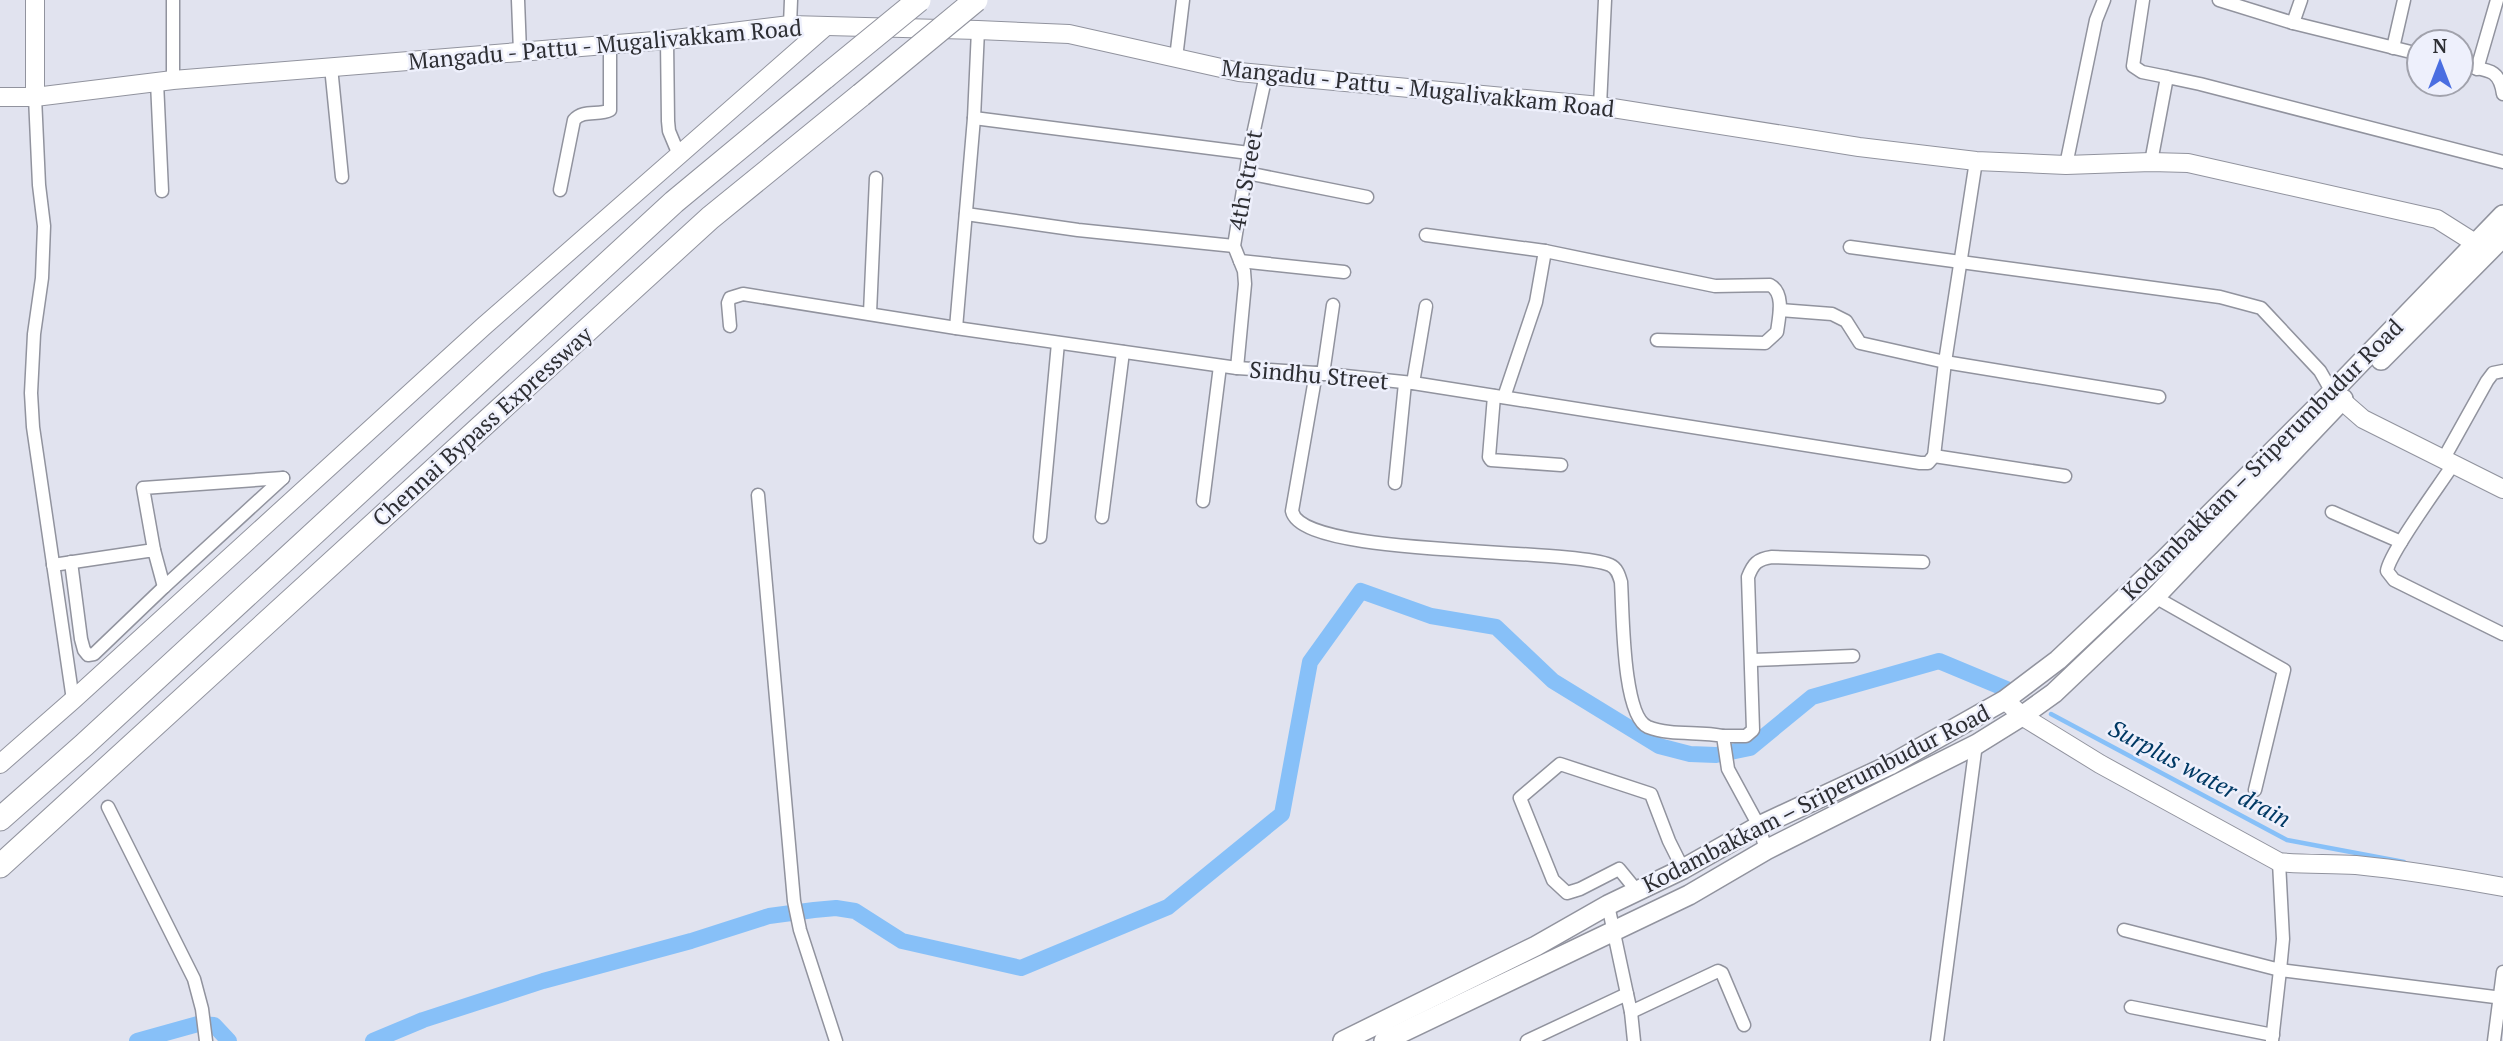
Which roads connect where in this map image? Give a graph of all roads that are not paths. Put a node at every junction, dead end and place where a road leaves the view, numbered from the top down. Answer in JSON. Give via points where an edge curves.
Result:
{"nodes":[{"id":1,"x":35,"y":0,"type":"edge"},
{"id":2,"x":173,"y":0,"type":"edge"},
{"id":3,"x":518,"y":0,"type":"edge"},
{"id":4,"x":791,"y":0,"type":"edge"},
{"id":5,"x":919,"y":0,"type":"edge"},
{"id":6,"x":976,"y":0,"type":"edge"},
{"id":7,"x":1183,"y":0,"type":"edge"},
{"id":8,"x":1605,"y":0,"type":"edge"},
{"id":9,"x":2104,"y":0,"type":"edge"},
{"id":10,"x":2143,"y":0,"type":"edge"},
{"id":11,"x":2219,"y":0,"type":"edge"},
{"id":12,"x":2301,"y":0,"type":"edge"},
{"id":13,"x":2404,"y":0,"type":"edge"},
{"id":14,"x":2497,"y":0,"type":"edge"},
{"id":15,"x":2293,"y":23,"type":"junction"},
{"id":16,"x":790,"y":25,"type":"junction"},
{"id":17,"x":825,"y":27,"type":"junction"},
{"id":18,"x":978,"y":30,"type":"junction"},
{"id":19,"x":667,"y":40,"type":"junction"},
{"id":20,"x":610,"y":44,"type":"junction"},
{"id":21,"x":2393,"y":48,"type":"junction"},
{"id":22,"x":520,"y":51,"type":"junction"},
{"id":23,"x":2405,"y":51,"type":"edge"},
{"id":24,"x":1176,"y":58,"type":"junction"},
{"id":25,"x":331,"y":67,"type":"junction"},
{"id":26,"x":2477,"y":69,"type":"joint"},
{"id":27,"x":1266,"y":75,"type":"junction"},
{"id":28,"x":2167,"y":78,"type":"junction"},
{"id":29,"x":165,"y":81,"type":"junction"},
{"id":30,"x":2503,"y":94,"type":"edge"},
{"id":31,"x":0,"y":97,"type":"edge"},
{"id":32,"x":35,"y":97,"type":"junction"},
{"id":33,"x":1600,"y":106,"type":"junction"},
{"id":34,"x":974,"y":118,"type":"junction"},
{"id":35,"x":1249,"y":153,"type":"junction"},
{"id":36,"x":679,"y":155,"type":"junction"},
{"id":37,"x":1976,"y":161,"type":"junction"},
{"id":38,"x":2151,"y":162,"type":"junction"},
{"id":39,"x":2503,"y":162,"type":"edge"},
{"id":40,"x":2066,"y":166,"type":"junction"},
{"id":41,"x":1247,"y":173,"type":"junction"},
{"id":42,"x":342,"y":177,"type":"dead end"},
{"id":43,"x":876,"y":178,"type":"dead end"},
{"id":44,"x":561,"y":190,"type":"dead end"},
{"id":45,"x":162,"y":191,"type":"dead end"},
{"id":46,"x":1367,"y":197,"type":"dead end"},
{"id":47,"x":966,"y":214,"type":"junction"},
{"id":48,"x":2500,"y":228,"type":"edge"},
{"id":49,"x":1426,"y":235,"type":"dead end"},
{"id":50,"x":1234,"y":246,"type":"junction"},
{"id":51,"x":1850,"y":247,"type":"dead end"},
{"id":52,"x":2480,"y":248,"type":"junction"},
{"id":53,"x":1545,"y":251,"type":"junction"},
{"id":54,"x":1240,"y":261,"type":"junction"},
{"id":55,"x":1962,"y":263,"type":"junction"},
{"id":56,"x":1345,"y":272,"type":"dead end"},
{"id":57,"x":1333,"y":305,"type":"dead end"},
{"id":58,"x":1426,"y":306,"type":"dead end"},
{"id":59,"x":1780,"y":310,"type":"junction"},
{"id":60,"x":870,"y":313,"type":"junction"},
{"id":61,"x":730,"y":326,"type":"dead end"},
{"id":62,"x":956,"y":328,"type":"junction"},
{"id":63,"x":1657,"y":340,"type":"dead end"},
{"id":64,"x":1058,"y":343,"type":"junction"},
{"id":65,"x":1123,"y":352,"type":"junction"},
{"id":66,"x":1945,"y":362,"type":"junction"},
{"id":67,"x":1220,"y":366,"type":"junction"},
{"id":68,"x":1237,"y":368,"type":"junction"},
{"id":69,"x":2503,"y":371,"type":"edge"},
{"id":70,"x":1320,"y":373,"type":"junction"},
{"id":71,"x":1409,"y":383,"type":"junction"},
{"id":72,"x":1499,"y":397,"type":"junction"},
{"id":73,"x":2159,"y":397,"type":"dead end"},
{"id":74,"x":2336,"y":397,"type":"junction"},
{"id":75,"x":1934,"y":456,"type":"junction"},
{"id":76,"x":2449,"y":461,"type":"junction"},
{"id":77,"x":1561,"y":466,"type":"dead end"},
{"id":78,"x":2065,"y":476,"type":"dead end"},
{"id":79,"x":1395,"y":483,"type":"dead end"},
{"id":80,"x":2503,"y":489,"type":"edge"},
{"id":81,"x":758,"y":495,"type":"dead end"},
{"id":82,"x":1203,"y":501,"type":"dead end"},
{"id":83,"x":2332,"y":512,"type":"dead end"},
{"id":84,"x":1102,"y":517,"type":"dead end"},
{"id":85,"x":1040,"y":537,"type":"dead end"},
{"id":86,"x":2401,"y":542,"type":"junction"},
{"id":87,"x":154,"y":550,"type":"junction"},
{"id":88,"x":71,"y":562,"type":"junction"},
{"id":89,"x":1923,"y":562,"type":"dead end"},
{"id":90,"x":53,"y":565,"type":"junction"},
{"id":91,"x":164,"y":587,"type":"junction"},
{"id":92,"x":2155,"y":597,"type":"junction"},
{"id":93,"x":2503,"y":634,"type":"edge"},
{"id":94,"x":1853,"y":656,"type":"dead end"},
{"id":95,"x":1752,"y":660,"type":"junction"},
{"id":96,"x":73,"y":700,"type":"junction"},
{"id":97,"x":2005,"y":700,"type":"junction"},
{"id":98,"x":2022,"y":716,"type":"junction"},
{"id":99,"x":1723,"y":740,"type":"junction"},
{"id":100,"x":1976,"y":744,"type":"junction"},
{"id":101,"x":0,"y":764,"type":"edge"},
{"id":102,"x":2255,"y":790,"type":"dead end"},
{"id":103,"x":108,"y":807,"type":"dead end"},
{"id":104,"x":0,"y":819,"type":"edge"},
{"id":105,"x":1759,"y":826,"type":"junction"},
{"id":106,"x":1766,"y":850,"type":"junction"},
{"id":107,"x":2279,"y":862,"type":"junction"},
{"id":108,"x":0,"y":866,"type":"edge"},
{"id":109,"x":1683,"y":869,"type":"junction"},
{"id":110,"x":2503,"y":887,"type":"edge"},
{"id":111,"x":1637,"y":891,"type":"junction"},
{"id":112,"x":1608,"y":905,"type":"junction"},
{"id":113,"x":1614,"y":929,"type":"junction"},
{"id":114,"x":2124,"y":930,"type":"dead end"},
{"id":115,"x":2280,"y":970,"type":"junction"},
{"id":116,"x":2503,"y":972,"type":"edge"},
{"id":117,"x":1628,"y":994,"type":"junction"},
{"id":118,"x":2502,"y":998,"type":"edge"},
{"id":119,"x":2131,"y":1007,"type":"dead end"},
{"id":120,"x":1631,"y":1012,"type":"junction"},
{"id":121,"x":1744,"y":1025,"type":"dead end"},
{"id":122,"x":206,"y":1037,"type":"edge"},
{"id":123,"x":2272,"y":1038,"type":"edge"},
{"id":124,"x":836,"y":1041,"type":"edge"},
{"id":125,"x":1343,"y":1041,"type":"edge"},
{"id":126,"x":1384,"y":1041,"type":"edge"},
{"id":127,"x":1527,"y":1041,"type":"edge"},
{"id":128,"x":1634,"y":1041,"type":"edge"},
{"id":129,"x":1937,"y":1041,"type":"edge"},
{"id":130,"x":2494,"y":1041,"type":"edge"}],
"edges":[{"from":1,"to":32,"type":"street"},
{"from":2,"to":29,"type":"street"},
{"from":3,"to":22,"type":"street"},
{"from":4,"to":16,"type":"street"},
{"from":5,"to":104,"type":"highway","name":"Chennai Bypass Expressway","bridge":true,"via":[[674,202]]},
{"from":6,"to":108,"type":"highway","name":"Chennai Bypass Expressway","bridge":true,"via":[[710,218]]},
{"from":7,"to":24,"type":"street"},
{"from":8,"to":33,"type":"street"},
{"from":9,"to":40,"type":"street"},
{"from":10,"to":28,"type":"street","via":[[2133,66]]},
{"from":11,"to":15,"type":"street"},
{"from":12,"to":15,"type":"street"},
{"from":13,"to":21,"type":"street"},
{"from":14,"to":26,"type":"street"},
{"from":15,"to":21,"type":"street"},
{"from":16,"to":17,"type":"street","name":"Mangadu - Pattu - Mugalivakkam Road"},
{"from":16,"to":19,"type":"street","name":"Mangadu - Pattu - Mugalivakkam Road"},
{"from":17,"to":18,"type":"street","name":"Mangadu - Pattu - Mugalivakkam Road"},
{"from":17,"to":36,"type":"street"},
{"from":18,"to":24,"type":"street","name":"Mangadu - Pattu - Mugalivakkam Road","via":[[1069,34]]},
{"from":18,"to":34,"type":"street"},
{"from":19,"to":20,"type":"street","name":"Mangadu - Pattu - Mugalivakkam Road"},
{"from":19,"to":36,"type":"street","via":[[669,131]]},
{"from":20,"to":22,"type":"street","name":"Mangadu - Pattu - Mugalivakkam Road"},
{"from":20,"to":44,"type":"street","via":[[610,110],[574,120]]},
{"from":21,"to":23,"type":"street"},
{"from":22,"to":25,"type":"street","name":"Mangadu - Pattu - Mugalivakkam Road"},
{"from":24,"to":27,"type":"street","name":"Mangadu - Pattu - Mugalivakkam Road"},
{"from":25,"to":29,"type":"street","name":"Mangadu - Pattu - Mugalivakkam Road"},
{"from":25,"to":42,"type":"street"},
{"from":26,"to":30,"type":"street","via":[[2496,74]]},
{"from":27,"to":33,"type":"street","name":"Mangadu - Pattu - Mugalivakkam Road"},
{"from":27,"to":35,"type":"street","name":"4th Street"},
{"from":28,"to":38,"type":"street"},
{"from":28,"to":39,"type":"street"},
{"from":29,"to":32,"type":"street","name":"Mangadu - Pattu - Mugalivakkam Road"},
{"from":29,"to":45,"type":"street"},
{"from":31,"to":32,"type":"street","name":"Mangadu - Pattu - Mugalivakkam Road"},
{"from":32,"to":90,"type":"street","via":[[44,226],[31,393]]},
{"from":33,"to":37,"type":"street","name":"Mangadu - Pattu - Mugalivakkam Road"},
{"from":34,"to":35,"type":"street"},
{"from":34,"to":47,"type":"street"},
{"from":35,"to":41,"type":"street","name":"4th Street"},
{"from":36,"to":96,"type":"street","via":[[475,333]]},
{"from":37,"to":40,"type":"street","name":"Mangadu - Pattu - Mugalivakkam Road"},
{"from":37,"to":55,"type":"street"},
{"from":38,"to":40,"type":"street","name":"Mangadu - Pattu - Mugalivakkam Road"},
{"from":38,"to":52,"type":"street","name":"Mangadu - Pattu - Mugalivakkam Road","via":[[2188,163],[2437,219]]},
{"from":41,"to":46,"type":"street"},
{"from":41,"to":50,"type":"street","name":"4th Street"},
{"from":43,"to":60,"type":"street"},
{"from":47,"to":50,"type":"street"},
{"from":47,"to":62,"type":"street"},
{"from":48,"to":52,"type":"main road","name":"Kodambakkam – Sriperumbudur Road"},
{"from":49,"to":53,"type":"street"},
{"from":50,"to":54,"type":"street","name":"4th Street"},
{"from":51,"to":55,"type":"street"},
{"from":52,"to":74,"type":"main road","name":"Kodambakkam – Sriperumbudur Road"},
{"from":53,"to":59,"type":"street","via":[[1715,286],[1770,285],[1778,293]]},
{"from":53,"to":72,"type":"street","via":[[1536,302]]},
{"from":54,"to":56,"type":"street"},
{"from":54,"to":68,"type":"street","name":"4th Street","via":[[1245,284]]},
{"from":55,"to":66,"type":"street"},
{"from":55,"to":74,"type":"street","via":[[2220,297],[2261,308],[2320,371]]},
{"from":57,"to":70,"type":"street"},
{"from":58,"to":71,"type":"street"},
{"from":59,"to":63,"type":"street","via":[[1777,332],[1765,343]]},
{"from":59,"to":66,"type":"street","via":[[1832,314],[1846,321],[1860,342]]},
{"from":60,"to":61,"type":"street","name":"Sindhu Street","via":[[735,295],[728,303]]},
{"from":60,"to":62,"type":"street","name":"Sindhu Street"},
{"from":62,"to":64,"type":"street","name":"Sindhu Street"},
{"from":64,"to":65,"type":"street","name":"Sindhu Street"},
{"from":64,"to":85,"type":"street"},
{"from":65,"to":67,"type":"street","name":"Sindhu Street"},
{"from":65,"to":84,"type":"street"},
{"from":66,"to":73,"type":"street"},
{"from":66,"to":75,"type":"street"},
{"from":67,"to":68,"type":"street","name":"Sindhu Street"},
{"from":67,"to":82,"type":"street"},
{"from":68,"to":70,"type":"street","name":"Sindhu Street"},
{"from":69,"to":76,"type":"street","via":[[2493,373],[2487,381]]},
{"from":70,"to":71,"type":"street","name":"Sindhu Street"},
{"from":70,"to":99,"type":"street","via":[[1292,511],[1297,520],[1355,539],[1611,566],[1621,582],[1627,677],[1638,720],[1653,729]]},
{"from":71,"to":72,"type":"street","name":"Sindhu Street"},
{"from":71,"to":79,"type":"street"},
{"from":72,"to":75,"type":"street","name":"Sindhu Street","via":[[1920,463],[1928,463]]},
{"from":72,"to":77,"type":"street","via":[[1491,460]]},
{"from":74,"to":76,"type":"street","via":[[2363,419]]},
{"from":74,"to":92,"type":"main road","name":"Kodambakkam – Sriperumbudur Road"},
{"from":74,"to":97,"type":"main road","name":"Kodambakkam – Sriperumbudur Road","via":[[2058,660]]},
{"from":75,"to":78,"type":"street","name":"Sindhu Street"},
{"from":76,"to":80,"type":"street"},
{"from":76,"to":86,"type":"street"},
{"from":81,"to":124,"type":"street","via":[[794,901]]},
{"from":83,"to":86,"type":"street"},
{"from":86,"to":93,"type":"street","via":[[2388,565],[2390,576]]},
{"from":87,"to":88,"type":"street"},
{"from":87,"to":91,"type":"street"},
{"from":87,"to":91,"type":"street","via":[[143,488],[282,478]]},
{"from":88,"to":90,"type":"street"},
{"from":88,"to":91,"type":"street","via":[[81,639],[89,655]]},
{"from":89,"to":95,"type":"street","via":[[1760,559],[1748,577]]},
{"from":90,"to":96,"type":"street"},
{"from":92,"to":98,"type":"main road","name":"Kodambakkam – Sriperumbudur Road","via":[[2054,693]]},
{"from":92,"to":102,"type":"street","via":[[2284,670]]},
{"from":94,"to":95,"type":"street"},
{"from":95,"to":99,"type":"street","via":[[1753,730]]},
{"from":96,"to":101,"type":"street"},
{"from":97,"to":98,"type":"street"},
{"from":97,"to":105,"type":"main road","name":"Kodambakkam – Sriperumbudur Road","via":[[1890,765]]},
{"from":98,"to":100,"type":"main road","name":"Kodambakkam – Sriperumbudur Road"},
{"from":98,"to":107,"type":"street"},
{"from":99,"to":105,"type":"street","via":[[1728,769]]},
{"from":100,"to":106,"type":"main road","name":"Kodambakkam – Sriperumbudur Road"},
{"from":100,"to":129,"type":"street"},
{"from":103,"to":122,"type":"street","via":[[194,979]]},
{"from":105,"to":106,"type":"street"},
{"from":105,"to":109,"type":"main road","name":"Kodambakkam – Sriperumbudur Road"},
{"from":106,"to":113,"type":"main road","name":"Kodambakkam – Sriperumbudur Road","via":[[1689,895]]},
{"from":107,"to":110,"type":"street","via":[[2365,866]]},
{"from":107,"to":115,"type":"street"},
{"from":109,"to":111,"type":"main road","name":"Kodambakkam – Sriperumbudur Road"},
{"from":109,"to":111,"type":"street","via":[[1651,794],[1560,764],[1520,798],[1553,880],[1561,888],[1567,892],[1580,889],[1619,869]]},
{"from":111,"to":112,"type":"main road","name":"Kodambakkam – Sriperumbudur Road"},
{"from":112,"to":113,"type":"street"},
{"from":112,"to":125,"type":"main road","name":"Kodambakkam – Sriperumbudur Road","via":[[1536,946]]},
{"from":113,"to":117,"type":"street"},
{"from":113,"to":126,"type":"main road","name":"Kodambakkam – Sriperumbudur Road"},
{"from":114,"to":115,"type":"street"},
{"from":115,"to":118,"type":"street"},
{"from":115,"to":123,"type":"street"},
{"from":116,"to":118,"type":"street"},
{"from":117,"to":120,"type":"street"},
{"from":117,"to":127,"type":"street"},
{"from":118,"to":130,"type":"street"},
{"from":119,"to":123,"type":"street"},
{"from":120,"to":121,"type":"street","via":[[1718,971]]},
{"from":120,"to":128,"type":"street"}]}
